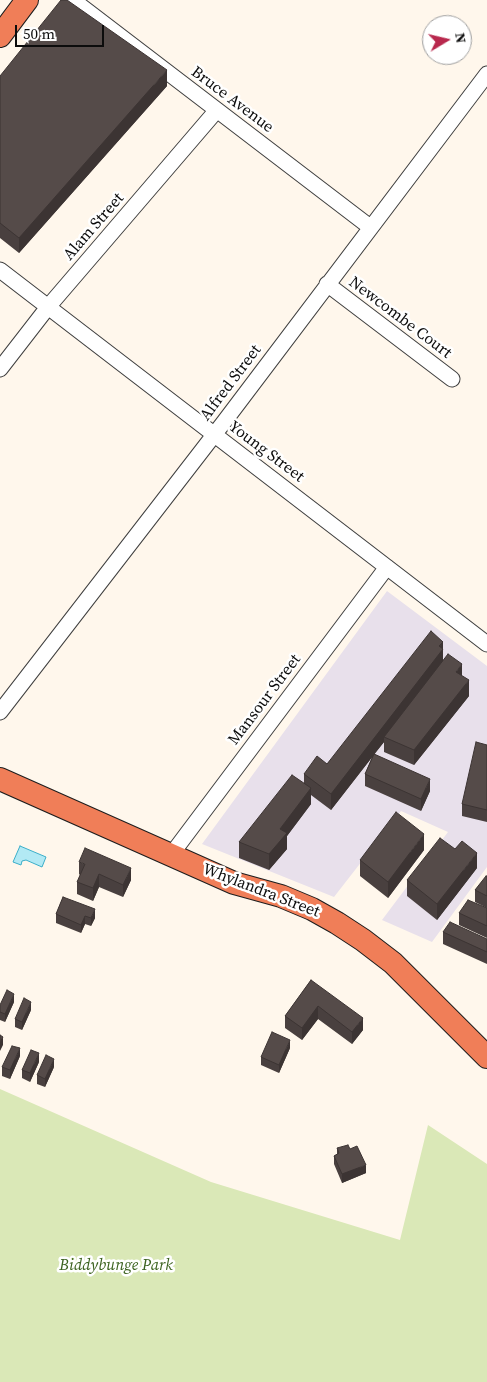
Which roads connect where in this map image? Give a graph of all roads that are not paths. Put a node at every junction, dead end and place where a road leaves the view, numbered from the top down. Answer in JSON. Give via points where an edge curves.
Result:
{"nodes":[{"id":1,"x":27,"y":0,"type":"edge"},
{"id":2,"x":73,"y":0,"type":"edge"},
{"id":3,"x":0,"y":36,"type":"edge"},
{"id":4,"x":487,"y":74,"type":"edge"},
{"id":5,"x":217,"y":110,"type":"junction"},
{"id":6,"x":370,"y":228,"type":"junction"},
{"id":7,"x":0,"y":270,"type":"edge"},
{"id":8,"x":327,"y":284,"type":"junction"},
{"id":9,"x":48,"y":307,"type":"junction"},
{"id":10,"x":0,"y":369,"type":"edge"},
{"id":11,"x":452,"y":379,"type":"dead end"},
{"id":12,"x":214,"y":434,"type":"junction"},
{"id":13,"x":387,"y":567,"type":"junction"},
{"id":14,"x":487,"y":644,"type":"edge"},
{"id":15,"x":0,"y":712,"type":"edge"},
{"id":16,"x":0,"y":779,"type":"edge"},
{"id":17,"x":171,"y":855,"type":"junction"},
{"id":18,"x":487,"y":1057,"type":"edge"}],
"edges":[{"from":1,"to":3,"type":"highway"},
{"from":2,"to":5,"type":"street","name":"Bruce Avenue"},
{"from":4,"to":6,"type":"street","name":"Alfred Street"},
{"from":5,"to":6,"type":"street","name":"Bruce Avenue"},
{"from":5,"to":9,"type":"street","name":"Alam Street"},
{"from":6,"to":8,"type":"street","name":"Alfred Street"},
{"from":7,"to":9,"type":"street","name":"Young Street"},
{"from":8,"to":11,"type":"street","name":"Newcombe Court"},
{"from":8,"to":12,"type":"street","name":"Alfred Street"},
{"from":9,"to":10,"type":"street","name":"Alam Street"},
{"from":9,"to":12,"type":"street","name":"Young Street"},
{"from":12,"to":13,"type":"street","name":"Young Street"},
{"from":12,"to":15,"type":"street","name":"Alfred Street"},
{"from":13,"to":14,"type":"street","name":"Young Street"},
{"from":13,"to":17,"type":"street","name":"Mansour Street"},
{"from":16,"to":17,"type":"highway","name":"Whylandra Street"},
{"from":17,"to":18,"type":"highway","name":"Whylandra Street","via":[[234,883],[281,896],[312,909],[350,931],[393,963]]}]}
